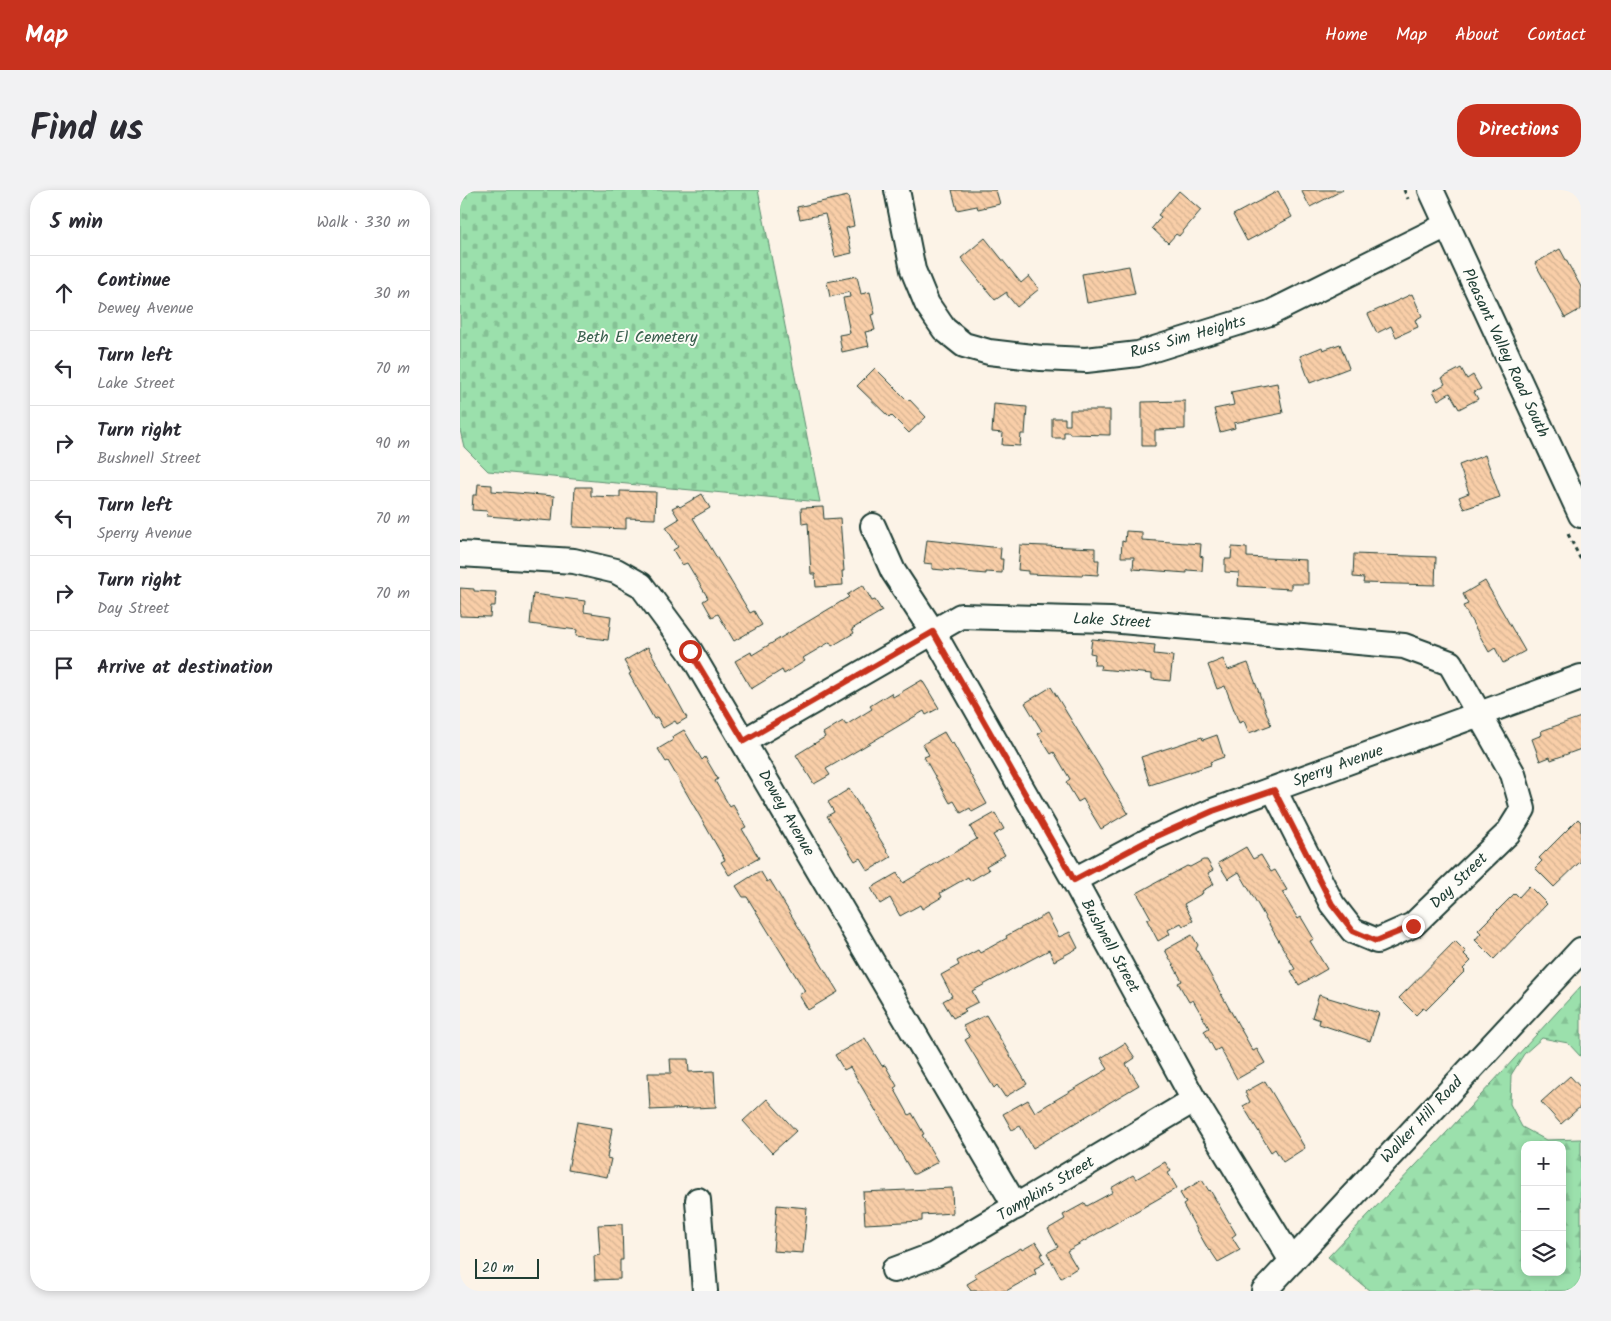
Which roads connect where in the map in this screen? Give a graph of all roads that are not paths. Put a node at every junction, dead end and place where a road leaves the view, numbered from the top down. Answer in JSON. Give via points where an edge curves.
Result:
{"nodes":[{"id":1,"x":897,"y":190,"type":"edge"},
{"id":2,"x":1431,"y":190,"type":"edge"},
{"id":3,"x":1446,"y":225,"type":"junction"},
{"id":4,"x":1581,"y":515,"type":"edge"},
{"id":5,"x":873,"y":526,"type":"dead end"},
{"id":6,"x":460,"y":554,"type":"edge"},
{"id":7,"x":933,"y":632,"type":"junction"},
{"id":8,"x":1581,"y":677,"type":"edge"},
{"id":9,"x":1479,"y":714,"type":"junction"},
{"id":10,"x":744,"y":741,"type":"junction"},
{"id":11,"x":1274,"y":790,"type":"junction"},
{"id":12,"x":1074,"y":880,"type":"junction"},
{"id":13,"x":1581,"y":950,"type":"edge"},
{"id":14,"x":1194,"y":1100,"type":"junction"},
{"id":15,"x":698,"y":1200,"type":"dead end"},
{"id":16,"x":1016,"y":1207,"type":"junction"},
{"id":17,"x":1292,"y":1261,"type":"junction"},
{"id":18,"x":894,"y":1270,"type":"dead end"},
{"id":19,"x":705,"y":1291,"type":"edge"},
{"id":20,"x":1264,"y":1291,"type":"edge"}],
"edges":[{"from":1,"to":3,"type":"street","name":"Russ Sim Heights","via":[[914,270],[927,304],[944,329],[964,345],[989,352],[1042,358],[1086,360],[1138,354],[1270,313]]},
{"from":2,"to":3,"type":"street","name":"Pleasant Valley Road South"},
{"from":3,"to":4,"type":"street","name":"Pleasant Valley Road South"},
{"from":5,"to":7,"type":"street","name":"Bushnell Street","via":[[893,571]]},
{"from":6,"to":10,"type":"street","name":"Dewey Avenue","via":[[574,561],[616,571],[641,585],[690,651]]},
{"from":7,"to":9,"type":"street","name":"Lake Street","via":[[961,616],[1110,620],[1404,646],[1450,663]]},
{"from":7,"to":10,"type":"street","name":"Lake Street"},
{"from":7,"to":12,"type":"street","name":"Bushnell Street"},
{"from":8,"to":9,"type":"street","name":"Sperry Avenue"},
{"from":9,"to":11,"type":"street","name":"Sperry Avenue"},
{"from":9,"to":11,"type":"street","name":"Day Street","via":[[1513,774],[1523,809],[1508,833],[1413,926],[1376,941],[1353,931],[1332,904]]},
{"from":10,"to":16,"type":"street","name":"Dewey Avenue"},
{"from":11,"to":12,"type":"street","name":"Sperry Avenue","via":[[1213,811],[1155,837]]},
{"from":12,"to":14,"type":"street","name":"Bushnell Street"},
{"from":13,"to":17,"type":"street","name":"Walker Hill Road"},
{"from":14,"to":16,"type":"street","name":"Tompkins Street"},
{"from":14,"to":17,"type":"street","name":"Bushnell Street"},
{"from":15,"to":19,"type":"street"},
{"from":16,"to":18,"type":"street","name":"Tompkins Street","via":[[934,1255]]},
{"from":17,"to":20,"type":"street","name":"Walker Hill Road"}]}
